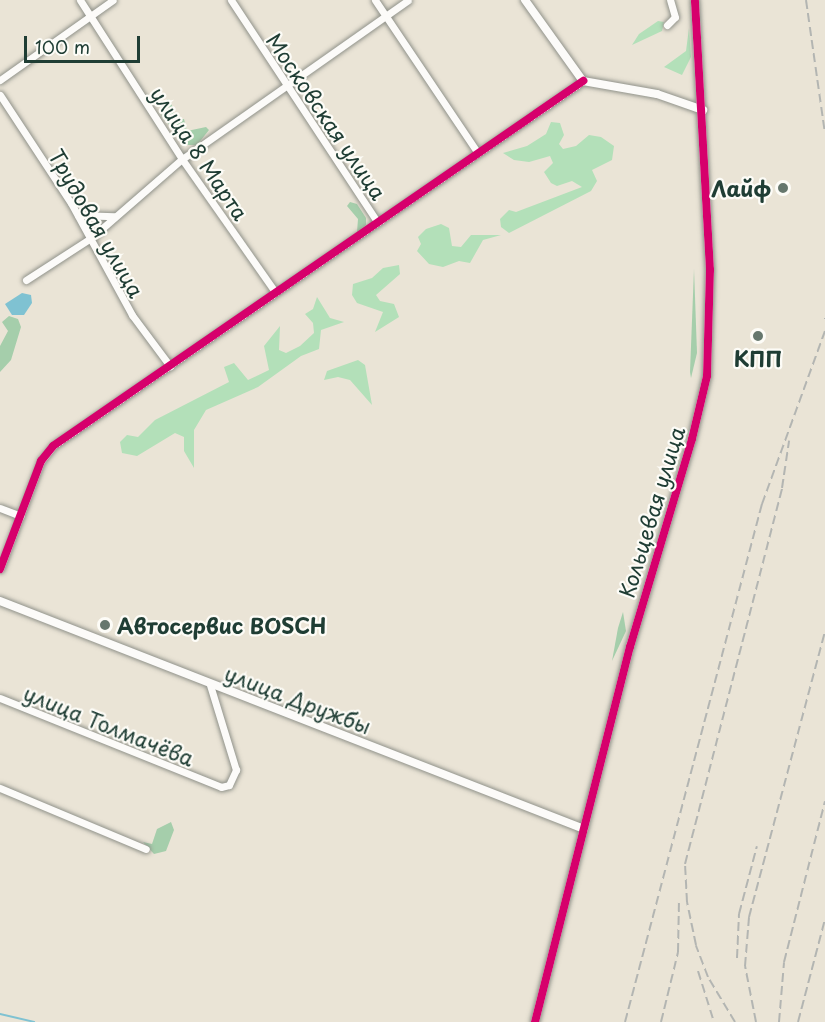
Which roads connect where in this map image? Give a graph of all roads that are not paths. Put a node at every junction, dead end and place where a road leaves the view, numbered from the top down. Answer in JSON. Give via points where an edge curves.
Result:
{"nodes":[{"id":1,"x":80,"y":0,"type":"edge"},
{"id":2,"x":113,"y":0,"type":"edge"},
{"id":3,"x":231,"y":0,"type":"edge"},
{"id":4,"x":375,"y":0,"type":"edge"},
{"id":5,"x":408,"y":0,"type":"edge"},
{"id":6,"x":525,"y":0,"type":"edge"},
{"id":7,"x":670,"y":0,"type":"edge"},
{"id":8,"x":695,"y":0,"type":"edge"},
{"id":9,"x":91,"y":15,"type":"junction"},
{"id":10,"x":386,"y":16,"type":"junction"},
{"id":11,"x":667,"y":25,"type":"dead end"},
{"id":12,"x":0,"y":80,"type":"edge"},
{"id":13,"x":583,"y":81,"type":"junction"},
{"id":14,"x":288,"y":87,"type":"junction"},
{"id":15,"x":0,"y":95,"type":"edge"},
{"id":16,"x":703,"y":110,"type":"junction"},
{"id":17,"x":477,"y":152,"type":"junction"},
{"id":18,"x":182,"y":159,"type":"junction"},
{"id":19,"x":78,"y":215,"type":"junction"},
{"id":20,"x":116,"y":216,"type":"junction"},
{"id":21,"x":376,"y":220,"type":"junction"},
{"id":22,"x":91,"y":238,"type":"junction"},
{"id":23,"x":26,"y":280,"type":"dead end"},
{"id":24,"x":275,"y":292,"type":"junction"},
{"id":25,"x":170,"y":366,"type":"junction"},
{"id":26,"x":0,"y":508,"type":"edge"},
{"id":27,"x":21,"y":516,"type":"junction"},
{"id":28,"x":0,"y":569,"type":"edge"},
{"id":29,"x":0,"y":601,"type":"edge"},
{"id":30,"x":210,"y":685,"type":"junction"},
{"id":31,"x":0,"y":698,"type":"edge"},
{"id":32,"x":0,"y":788,"type":"edge"},
{"id":33,"x":584,"y":829,"type":"junction"},
{"id":34,"x":146,"y":849,"type":"dead end"},
{"id":35,"x":535,"y":1022,"type":"edge"}],
"edges":[{"from":1,"to":9,"type":"street","name":"улица 8 Марта"},
{"from":2,"to":9,"type":"street"},
{"from":3,"to":14,"type":"street","name":"Московская улица"},
{"from":4,"to":10,"type":"street"},
{"from":5,"to":10,"type":"street"},
{"from":6,"to":13,"type":"street"},
{"from":7,"to":11,"type":"street","via":[[675,17]]},
{"from":8,"to":16,"type":"street","name":"Кольцевая улица"},
{"from":9,"to":12,"type":"street"},
{"from":9,"to":18,"type":"street","name":"улица 8 Марта"},
{"from":10,"to":14,"type":"street"},
{"from":10,"to":17,"type":"street"},
{"from":13,"to":16,"type":"street","via":[[657,94]]},
{"from":13,"to":17,"type":"street"},
{"from":14,"to":18,"type":"street"},
{"from":14,"to":21,"type":"street","name":"Московская улица"},
{"from":15,"to":19,"type":"street","name":"Трудовая улица"},
{"from":16,"to":33,"type":"street","name":"Кольцевая улица","via":[[710,298],[706,384],[637,621]]},
{"from":17,"to":21,"type":"street"},
{"from":18,"to":20,"type":"street"},
{"from":18,"to":24,"type":"street","name":"улица 8 Марта"},
{"from":19,"to":20,"type":"street"},
{"from":19,"to":22,"type":"street","name":"Трудовая улица"},
{"from":20,"to":22,"type":"street"},
{"from":21,"to":24,"type":"street"},
{"from":22,"to":23,"type":"street"},
{"from":22,"to":25,"type":"street","name":"Трудовая улица","via":[[132,315]]},
{"from":24,"to":25,"type":"street"},
{"from":25,"to":27,"type":"street","via":[[47,453]]},
{"from":26,"to":27,"type":"street"},
{"from":27,"to":28,"type":"street"},
{"from":29,"to":30,"type":"street","name":"улица Дружбы"},
{"from":30,"to":31,"type":"street","name":"улица Толмачёва","via":[[236,770],[229,785],[205,782]]},
{"from":30,"to":33,"type":"street","name":"улица Дружбы"},
{"from":32,"to":34,"type":"street"},
{"from":33,"to":35,"type":"street","name":"Кольцевая улица"}]}
